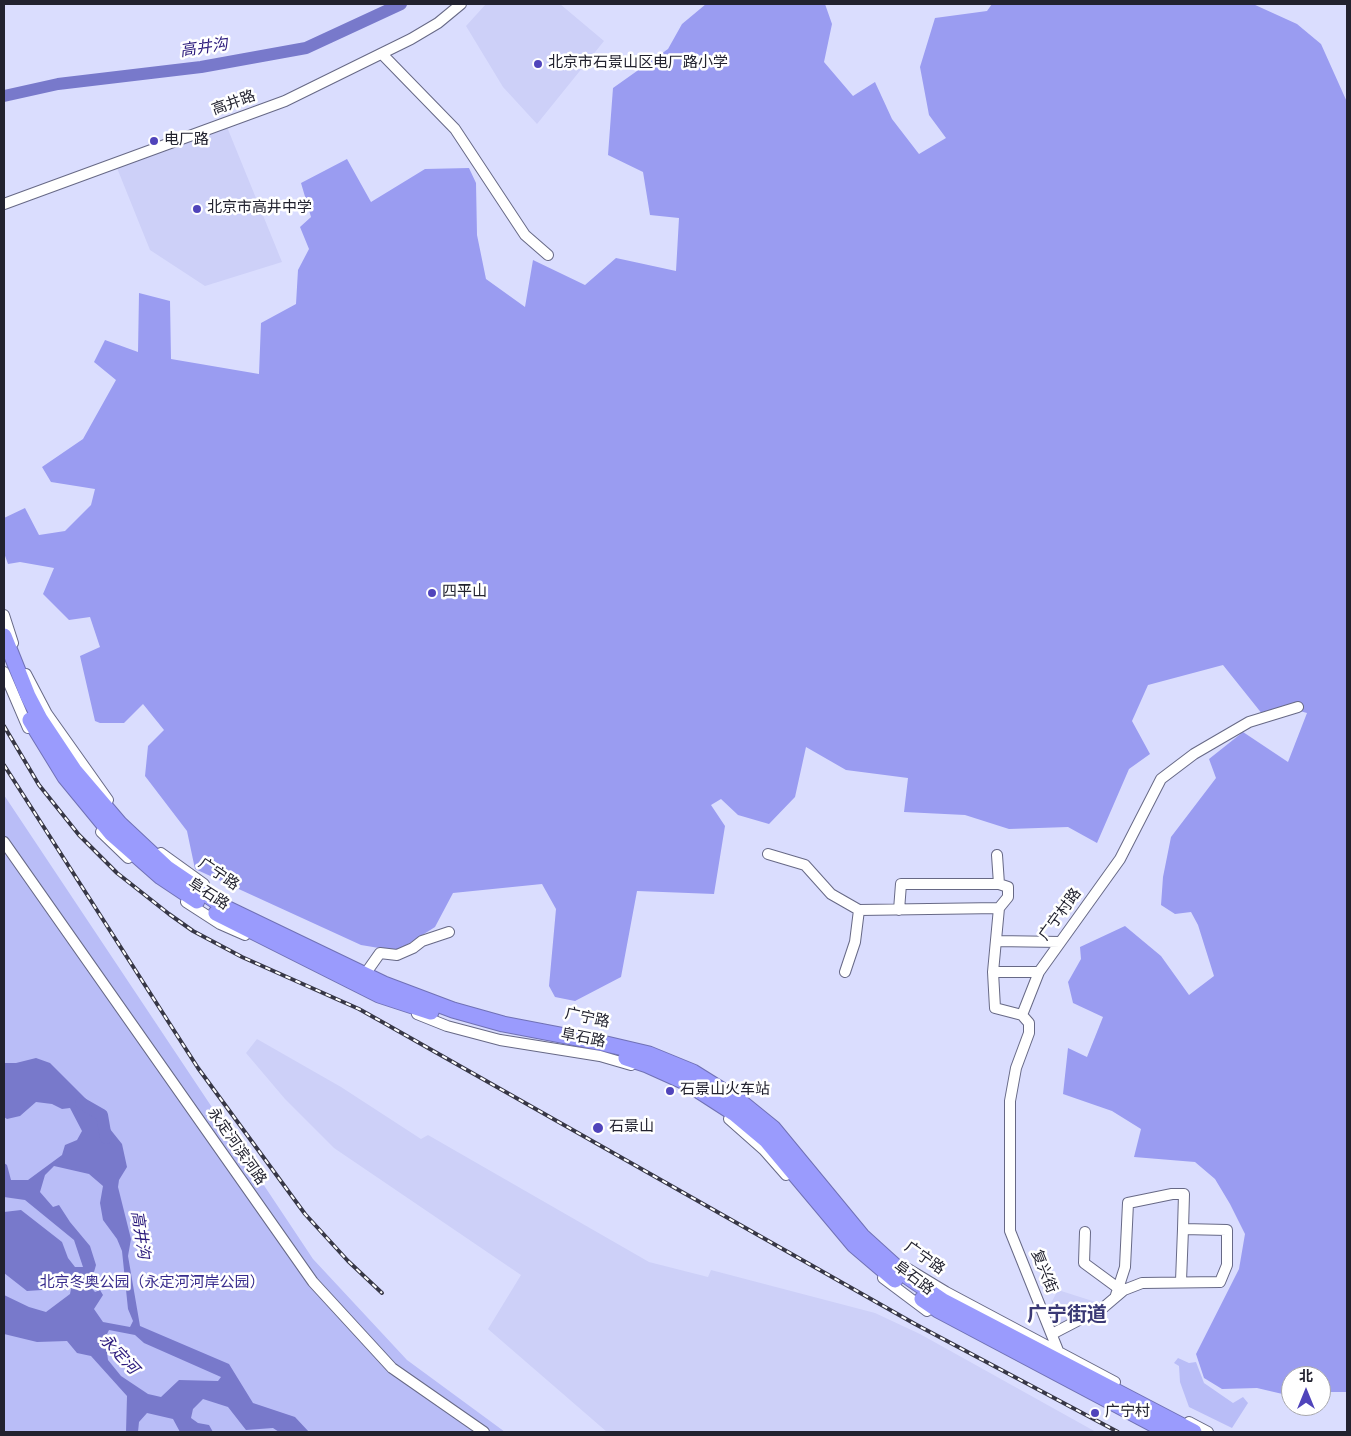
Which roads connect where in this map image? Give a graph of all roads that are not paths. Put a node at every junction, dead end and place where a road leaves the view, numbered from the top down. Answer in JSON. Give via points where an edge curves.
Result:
{"nodes":[{"id":1,"x":461,"y":4,"type":"edge"},
{"id":2,"x":382,"y":54,"type":"junction"},
{"id":3,"x":4,"y":204,"type":"edge"},
{"id":4,"x":548,"y":255,"type":"dead end"},
{"id":5,"x":4,"y":615,"type":"edge"},
{"id":6,"x":4,"y":636,"type":"edge"},
{"id":7,"x":4,"y":659,"type":"edge"},
{"id":8,"x":4,"y":672,"type":"edge"},
{"id":9,"x":1298,"y":708,"type":"dead end"},
{"id":10,"x":4,"y":842,"type":"edge"},
{"id":11,"x":768,"y":854,"type":"dead end"},
{"id":12,"x":997,"y":855,"type":"dead end"},
{"id":13,"x":999,"y":884,"type":"junction"},
{"id":14,"x":999,"y":908,"type":"junction"},
{"id":15,"x":859,"y":910,"type":"junction"},
{"id":16,"x":899,"y":910,"type":"junction"},
{"id":17,"x":449,"y":932,"type":"dead end"},
{"id":18,"x":996,"y":941,"type":"junction"},
{"id":19,"x":1060,"y":942,"type":"junction"},
{"id":20,"x":368,"y":970,"type":"junction"},
{"id":21,"x":845,"y":972,"type":"dead end"},
{"id":22,"x":993,"y":972,"type":"junction"},
{"id":23,"x":1039,"y":972,"type":"junction"},
{"id":24,"x":1022,"y":1015,"type":"junction"},
{"id":25,"x":1183,"y":1229,"type":"junction"},
{"id":26,"x":1086,"y":1232,"type":"dead end"},
{"id":27,"x":1181,"y":1281,"type":"junction"},
{"id":28,"x":1117,"y":1292,"type":"junction"},
{"id":29,"x":1052,"y":1334,"type":"junction"},
{"id":30,"x":1059,"y":1353,"type":"junction"},
{"id":31,"x":484,"y":1432,"type":"edge"},
{"id":32,"x":1153,"y":1432,"type":"edge"},
{"id":33,"x":1168,"y":1432,"type":"edge"},
{"id":34,"x":1194,"y":1432,"type":"edge"},
{"id":35,"x":1208,"y":1432,"type":"edge"}],
"edges":[{"from":1,"to":2,"type":"street","name":"高井路","via":[[438,23]]},
{"from":2,"to":3,"type":"street","name":"高井路","via":[[249,115]]},
{"from":2,"to":4,"type":"street","via":[[455,129],[525,235]]},
{"from":5,"to":20,"type":"street","name":"广宁路","via":[[18,659],[47,714],[123,820],[171,862],[230,902]]},
{"from":6,"to":34,"type":"highway","name":"阜石路","via":[[40,719],[74,770],[120,824],[167,868],[226,908],[401,990],[452,1010],[503,1024],[649,1054],[693,1072],[741,1102],[773,1128],[862,1236],[905,1275],[944,1301]]},
{"from":7,"to":33,"type":"highway","name":"阜石路","via":[[32,725],[65,777],[111,833],[169,882],[222,917],[378,995],[503,1033],[621,1057],[687,1083],[735,1114],[766,1140],[854,1245],[901,1285],[938,1310]]},
{"from":8,"to":32,"type":"street","via":[[27,727],[62,784],[109,842],[158,884],[220,924],[378,999],[447,1026],[500,1040],[625,1062],[687,1091],[732,1121],[764,1150],[851,1250],[897,1290],[934,1316]]},
{"from":9,"to":19,"type":"street","name":"广宁村路","via":[[1249,722],[1194,754],[1161,779],[1120,859]]},
{"from":10,"to":31,"type":"street","name":"永定河滨河路","via":[[313,1282],[392,1368]]},
{"from":11,"to":15,"type":"street","via":[[805,865],[831,894]]},
{"from":12,"to":13,"type":"street"},
{"from":13,"to":14,"type":"street","via":[[1008,887],[1008,897]]},
{"from":13,"to":16,"type":"street","via":[[901,884]]},
{"from":14,"to":16,"type":"street"},
{"from":14,"to":18,"type":"street"},
{"from":15,"to":16,"type":"street"},
{"from":15,"to":21,"type":"street","via":[[855,942]]},
{"from":17,"to":20,"type":"street","via":[[422,941],[397,955],[380,952]]},
{"from":18,"to":19,"type":"street"},
{"from":18,"to":22,"type":"street"},
{"from":19,"to":23,"type":"street","name":"广宁村路"},
{"from":20,"to":30,"type":"street","name":"广宁路","via":[[456,1004],[651,1049],[694,1067],[776,1122],[864,1231],[908,1269]]},
{"from":22,"to":23,"type":"street"},
{"from":22,"to":24,"type":"street","via":[[995,1008]]},
{"from":23,"to":24,"type":"street","name":"广宁村路"},
{"from":24,"to":29,"type":"street","name":"复兴街","via":[[1029,1023],[1010,1101],[1010,1231]]},
{"from":25,"to":27,"type":"street"},
{"from":25,"to":27,"type":"street","via":[[1227,1230],[1227,1265],[1220,1282]]},
{"from":25,"to":28,"type":"street","via":[[1184,1194],[1128,1203],[1125,1266]]},
{"from":26,"to":28,"type":"street","via":[[1084,1263]]},
{"from":27,"to":28,"type":"street","via":[[1142,1283]]},
{"from":28,"to":29,"type":"street","via":[[1104,1306]]},
{"from":29,"to":30,"type":"street","name":"复兴街"},
{"from":30,"to":35,"type":"street","name":"广宁路"}]}
